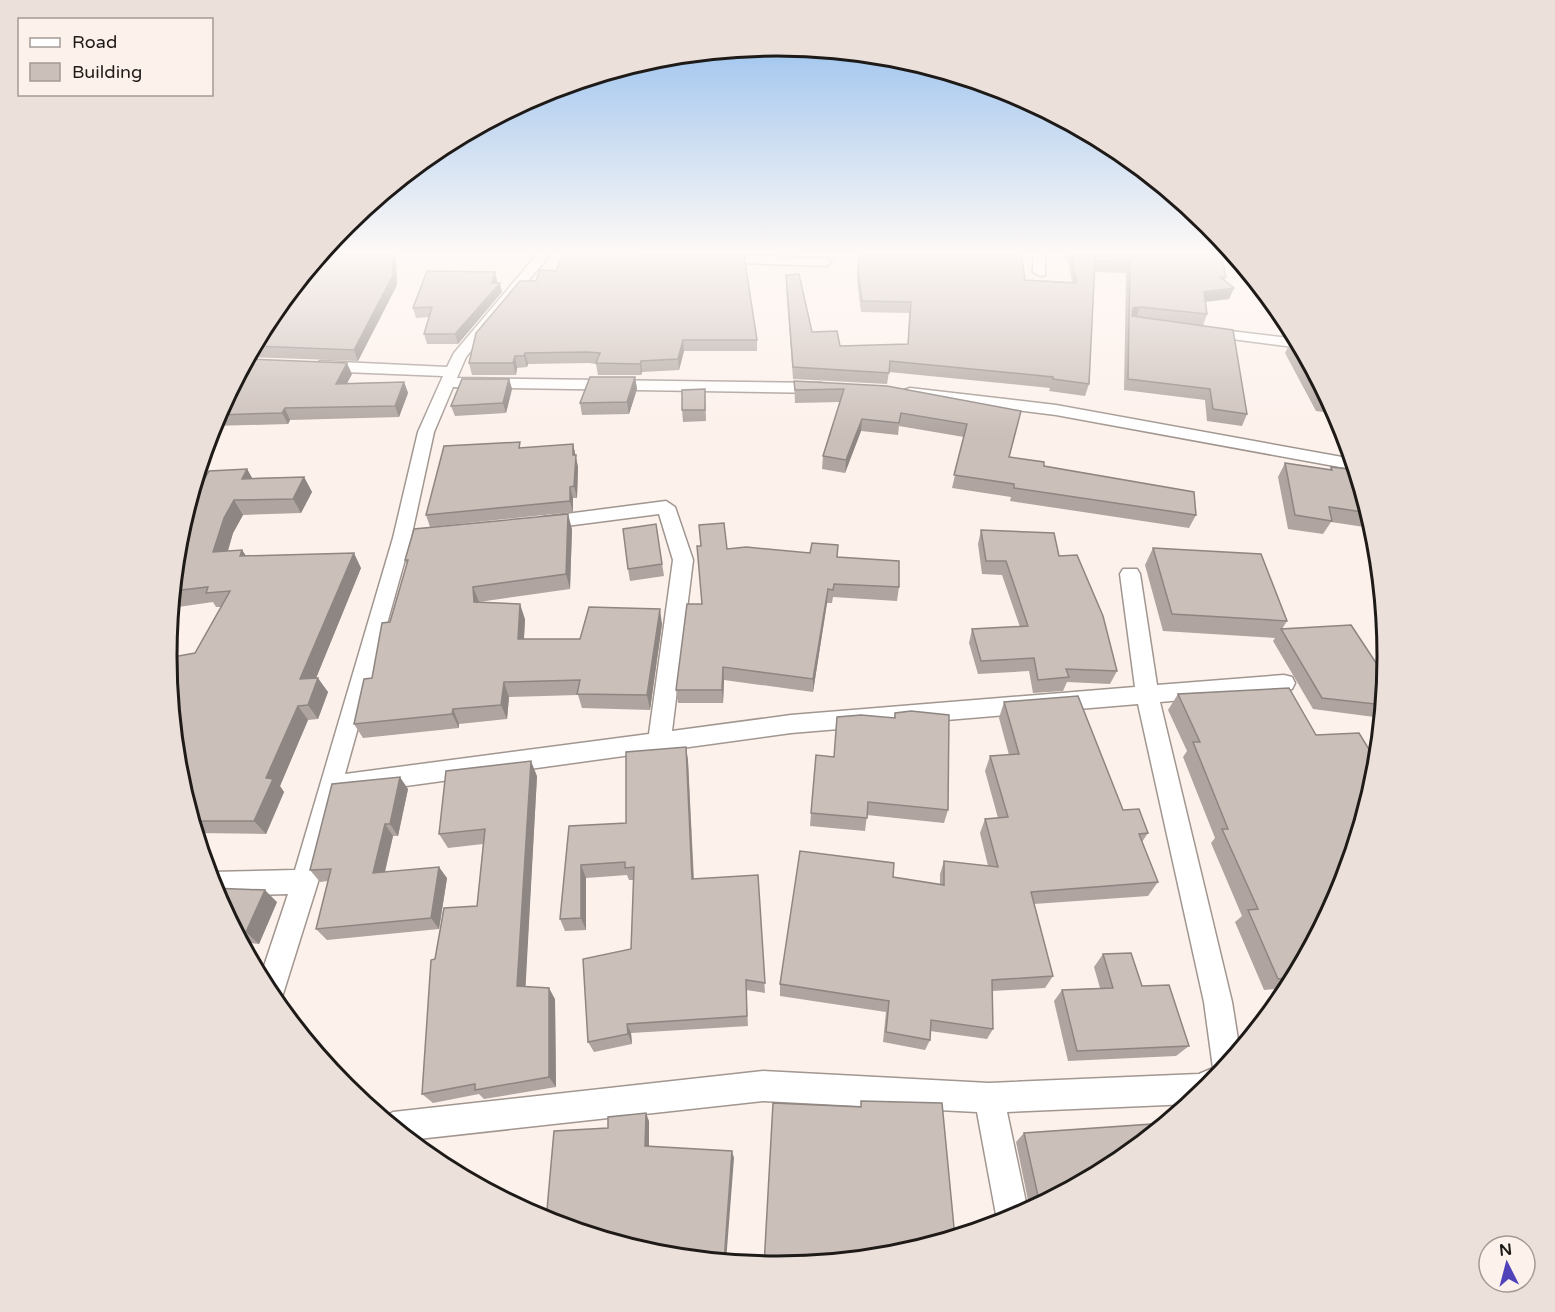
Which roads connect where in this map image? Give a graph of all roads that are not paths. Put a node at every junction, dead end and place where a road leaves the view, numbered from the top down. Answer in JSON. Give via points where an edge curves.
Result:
{"nodes":[{"id":1,"x":495,"y":313,"type":"edge"},
{"id":2,"x":1194,"y":331,"type":"edge"},
{"id":3,"x":1290,"y":343,"type":"edge"},
{"id":4,"x":303,"y":365,"type":"edge"},
{"id":5,"x":450,"y":377,"type":"junction"},
{"id":6,"x":836,"y":388,"type":"edge"},
{"id":7,"x":892,"y":392,"type":"edge"},
{"id":8,"x":1346,"y":463,"type":"edge"},
{"id":9,"x":519,"y":526,"type":"edge"},
{"id":10,"x":426,"y":536,"type":"edge"},
{"id":11,"x":402,"y":538,"type":"junction"},
{"id":12,"x":1130,"y":574,"type":"dead end"},
{"id":13,"x":1284,"y":683,"type":"dead end"},
{"id":14,"x":1147,"y":693,"type":"junction"},
{"id":15,"x":659,"y":742,"type":"junction"},
{"id":16,"x":330,"y":786,"type":"junction"},
{"id":17,"x":305,"y":882,"type":"junction"},
{"id":18,"x":222,"y":884,"type":"edge"},
{"id":19,"x":273,"y":982,"type":"edge"},
{"id":20,"x":1226,"y":1056,"type":"edge"},
{"id":21,"x":1193,"y":1089,"type":"edge"},
{"id":22,"x":989,"y":1098,"type":"junction"},
{"id":23,"x":404,"y":1126,"type":"edge"},
{"id":24,"x":1011,"y":1209,"type":"edge"}],
"edges":[{"from":1,"to":5,"type":"street","via":[[459,356]]},
{"from":2,"to":3,"type":"street"},
{"from":4,"to":5,"type":"street"},
{"from":5,"to":6,"type":"street"},
{"from":5,"to":11,"type":"street","via":[[423,442]]},
{"from":7,"to":8,"type":"street","via":[[1056,410]]},
{"from":9,"to":15,"type":"street","via":[[666,507],[683,560]]},
{"from":10,"to":11,"type":"street"},
{"from":11,"to":16,"type":"street"},
{"from":12,"to":14,"type":"street"},
{"from":13,"to":14,"type":"street"},
{"from":14,"to":15,"type":"street","via":[[791,724]]},
{"from":14,"to":20,"type":"street","via":[[1218,1002]]},
{"from":15,"to":16,"type":"street"},
{"from":16,"to":17,"type":"street"},
{"from":17,"to":18,"type":"street"},
{"from":17,"to":19,"type":"street"},
{"from":21,"to":22,"type":"street"},
{"from":22,"to":23,"type":"street","via":[[763,1086]]},
{"from":22,"to":24,"type":"street"}]}
